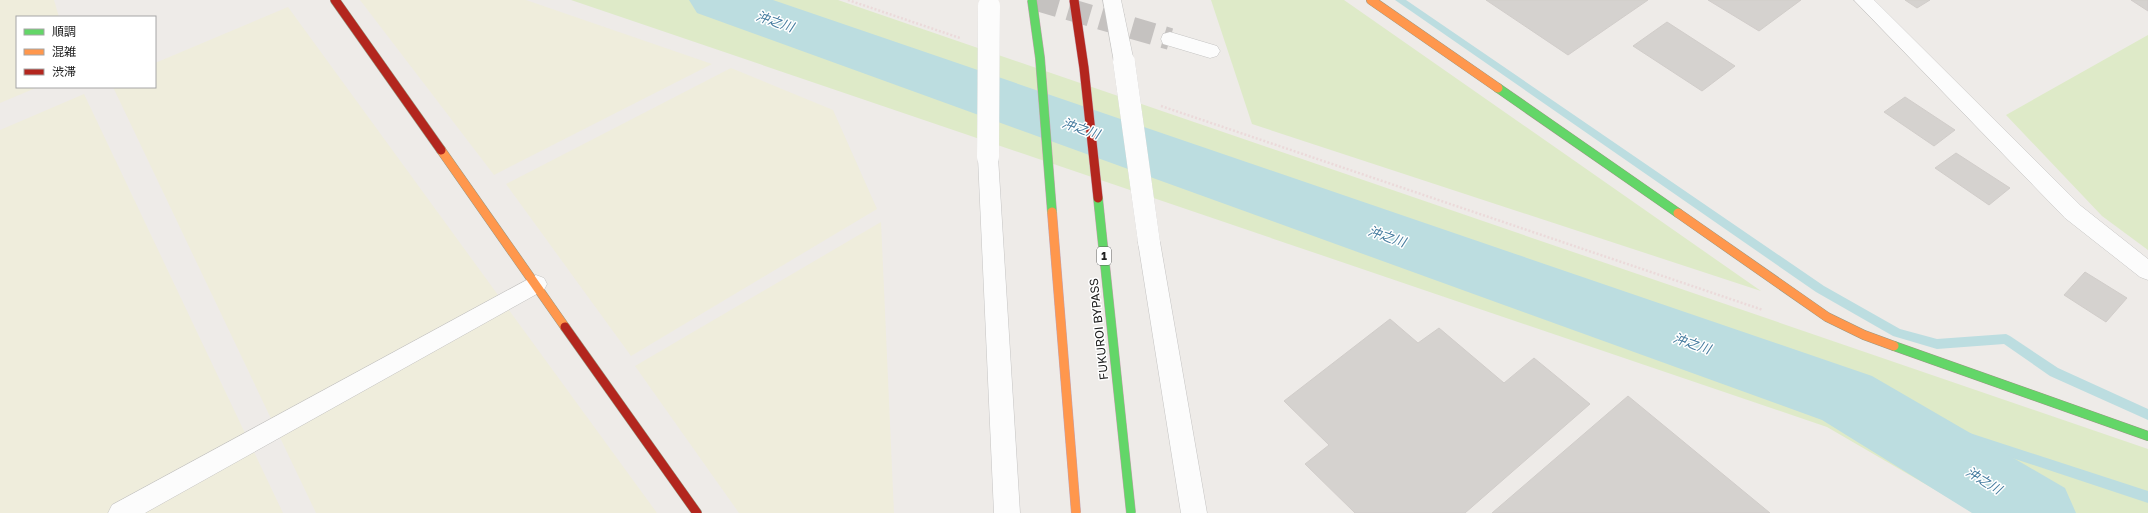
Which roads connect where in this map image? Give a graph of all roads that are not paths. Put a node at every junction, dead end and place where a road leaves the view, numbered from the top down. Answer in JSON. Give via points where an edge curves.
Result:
{"nodes":[{"id":1,"x":335,"y":0,"type":"edge"},
{"id":2,"x":1032,"y":0,"type":"edge"},
{"id":3,"x":1074,"y":0,"type":"edge"},
{"id":4,"x":1112,"y":0,"type":"edge"},
{"id":5,"x":1371,"y":0,"type":"edge"},
{"id":6,"x":1863,"y":0,"type":"edge"},
{"id":7,"x":988,"y":3,"type":"edge"},
{"id":8,"x":1170,"y":39,"type":"tunnel mouth"},
{"id":9,"x":1210,"y":51,"type":"dead end"},
{"id":10,"x":2148,"y":271,"type":"edge"},
{"id":11,"x":536,"y":284,"type":"junction"},
{"id":12,"x":2148,"y":436,"type":"edge"},
{"id":13,"x":121,"y":513,"type":"edge"},
{"id":14,"x":697,"y":513,"type":"edge"},
{"id":15,"x":1007,"y":513,"type":"edge"},
{"id":16,"x":1076,"y":513,"type":"edge"},
{"id":17,"x":1131,"y":513,"type":"edge"},
{"id":18,"x":1194,"y":513,"type":"edge"}],
"edges":[{"from":1,"to":11,"type":"main road"},
{"from":2,"to":16,"type":"main road","bridge":true,"via":[[1040,58]]},
{"from":3,"to":17,"type":"main road","name":"FUKUROI BYPASS","number":"1","bridge":true,"via":[[1084,68]]},
{"from":4,"to":18,"type":"street","bridge":true,"via":[[1124,62],[1149,242]]},
{"from":5,"to":12,"type":"main road","via":[[1827,317],[1864,335]]},
{"from":6,"to":10,"type":"street","via":[[2073,212]]},
{"from":7,"to":15,"type":"street","bridge":true,"via":[[988,157]]},
{"from":8,"to":9,"type":"street"},
{"from":11,"to":13,"type":"street"},
{"from":11,"to":14,"type":"main road"}]}
